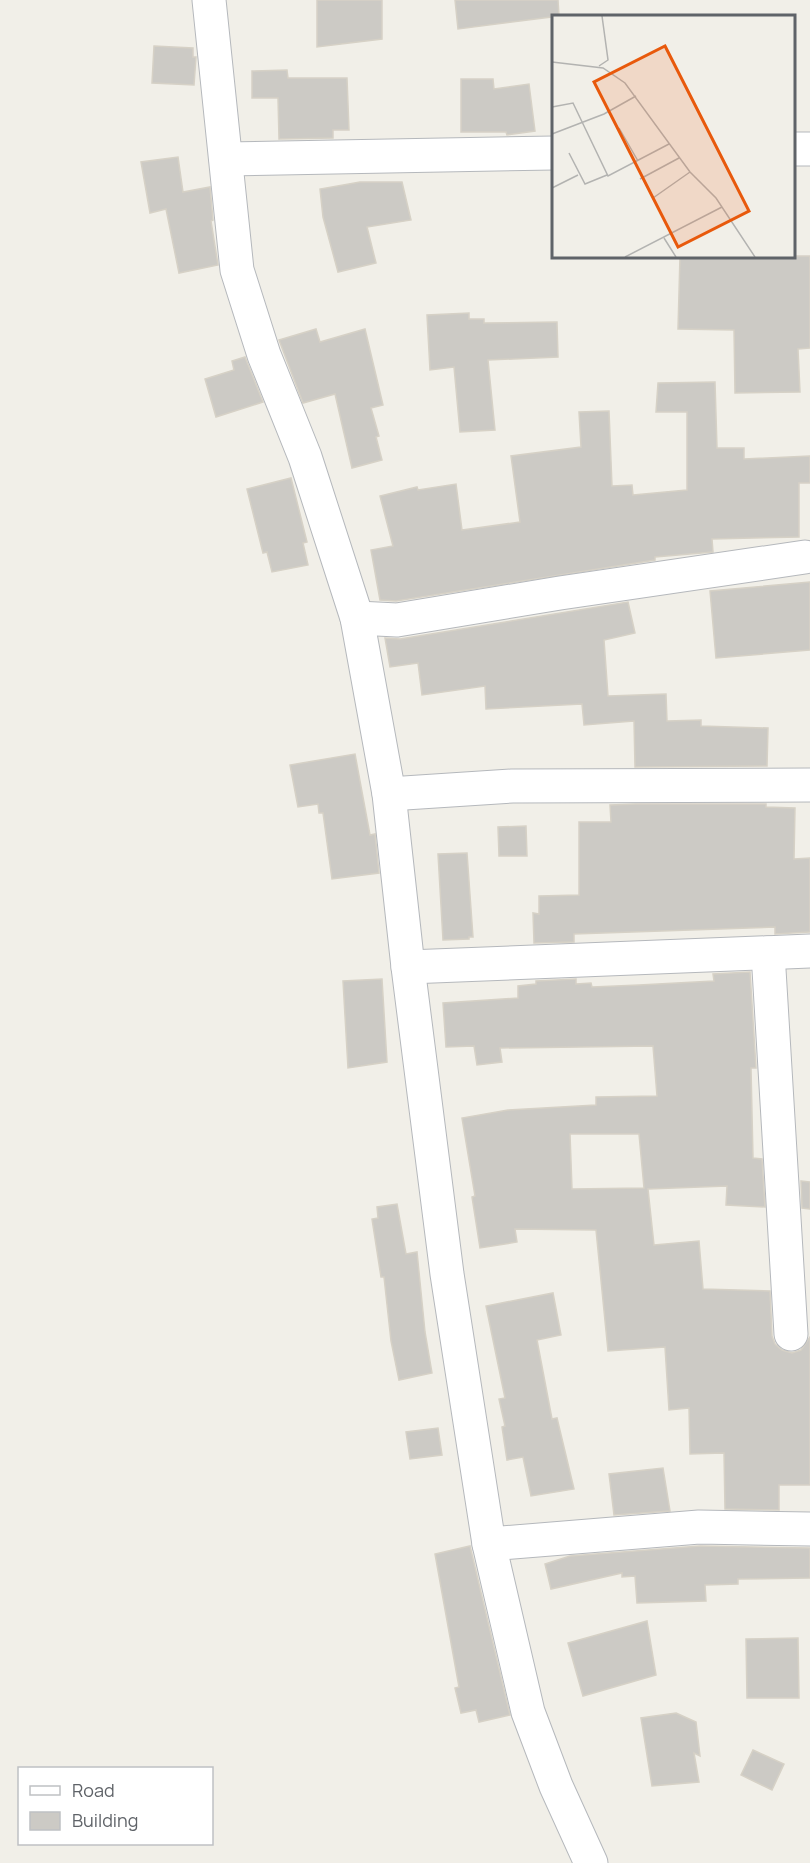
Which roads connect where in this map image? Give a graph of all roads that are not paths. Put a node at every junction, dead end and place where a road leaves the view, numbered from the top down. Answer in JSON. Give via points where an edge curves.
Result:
{"nodes":[{"id":1,"x":209,"y":0,"type":"edge"},
{"id":2,"x":552,"y":153,"type":"edge"},
{"id":3,"x":226,"y":159,"type":"junction"},
{"id":4,"x":805,"y":557,"type":"dead end"},
{"id":5,"x":357,"y":618,"type":"junction"},
{"id":6,"x":810,"y":785,"type":"edge"},
{"id":7,"x":389,"y":794,"type":"junction"},
{"id":8,"x":810,"y":951,"type":"edge"},
{"id":9,"x":768,"y":953,"type":"junction"},
{"id":10,"x":408,"y":967,"type":"junction"},
{"id":11,"x":791,"y":1334,"type":"dead end"},
{"id":12,"x":810,"y":1529,"type":"edge"},
{"id":13,"x":489,"y":1544,"type":"junction"},
{"id":14,"x":591,"y":1863,"type":"edge"}],
"edges":[{"from":1,"to":3,"type":"street"},
{"from":2,"to":3,"type":"street"},
{"from":3,"to":5,"type":"street","via":[[237,270],[264,355],[305,457]]},
{"from":4,"to":5,"type":"street","via":[[397,620]]},
{"from":5,"to":7,"type":"street"},
{"from":6,"to":7,"type":"street","via":[[512,786]]},
{"from":7,"to":10,"type":"street"},
{"from":8,"to":9,"type":"street"},
{"from":9,"to":10,"type":"street"},
{"from":9,"to":11,"type":"street"},
{"from":10,"to":13,"type":"street","via":[[447,1274]]},
{"from":12,"to":13,"type":"street","via":[[699,1527]]},
{"from":13,"to":14,"type":"street","via":[[528,1712]]}]}
